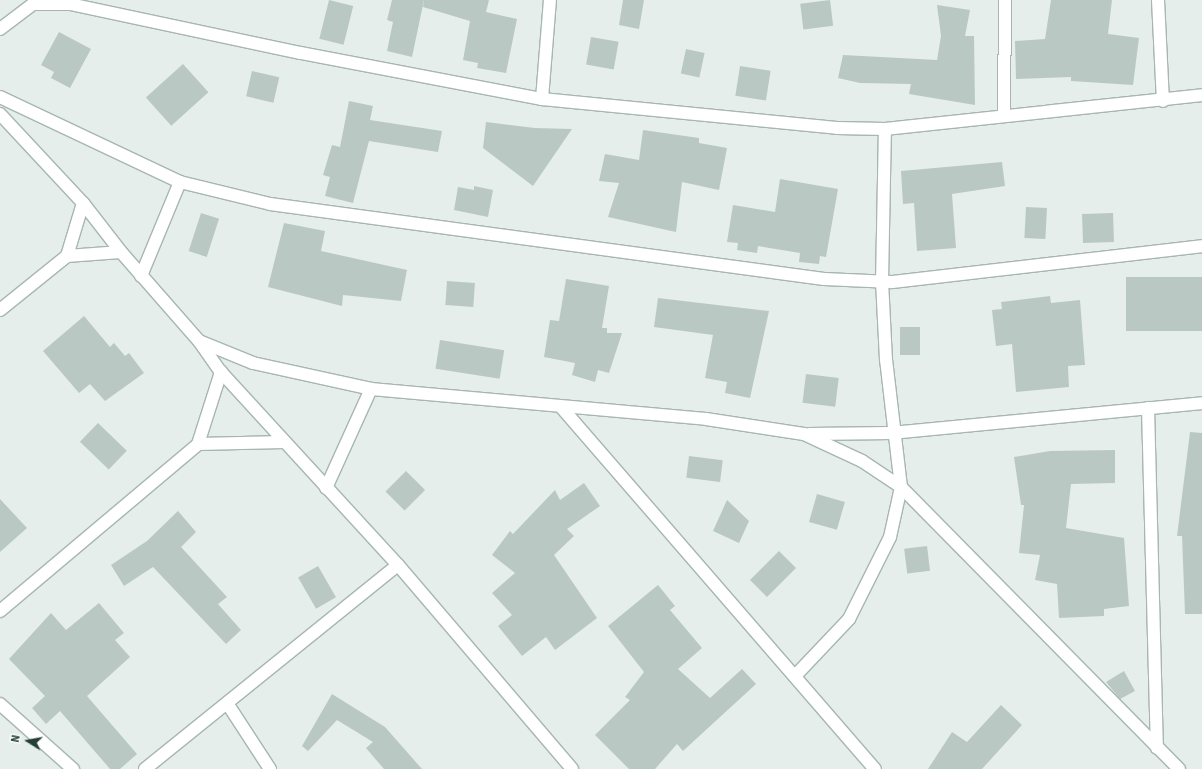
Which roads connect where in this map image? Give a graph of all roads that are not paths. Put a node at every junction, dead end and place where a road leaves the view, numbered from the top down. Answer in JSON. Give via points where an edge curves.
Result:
{"nodes":[{"id":1,"x":550,"y":0,"type":"edge"},
{"id":2,"x":1005,"y":0,"type":"edge"},
{"id":3,"x":1158,"y":0,"type":"edge"},
{"id":4,"x":0,"y":29,"type":"edge"},
{"id":5,"x":1202,"y":95,"type":"edge"},
{"id":6,"x":0,"y":97,"type":"edge"},
{"id":7,"x":542,"y":99,"type":"junction"},
{"id":8,"x":1163,"y":101,"type":"junction"},
{"id":9,"x":0,"y":114,"type":"edge"},
{"id":10,"x":1004,"y":114,"type":"junction"},
{"id":11,"x":885,"y":129,"type":"junction"},
{"id":12,"x":180,"y":182,"type":"junction"},
{"id":13,"x":83,"y":203,"type":"junction"},
{"id":14,"x":1202,"y":246,"type":"edge"},
{"id":15,"x":120,"y":252,"type":"junction"},
{"id":16,"x":67,"y":256,"type":"junction"},
{"id":17,"x":141,"y":276,"type":"junction"},
{"id":18,"x":882,"y":282,"type":"junction"},
{"id":19,"x":0,"y":310,"type":"edge"},
{"id":20,"x":200,"y":341,"type":"junction"},
{"id":21,"x":221,"y":372,"type":"junction"},
{"id":22,"x":371,"y":388,"type":"junction"},
{"id":23,"x":1202,"y":403,"type":"edge"},
{"id":24,"x":562,"y":408,"type":"junction"},
{"id":25,"x":1148,"y":408,"type":"junction"},
{"id":26,"x":892,"y":433,"type":"junction"},
{"id":27,"x":804,"y":434,"type":"junction"},
{"id":28,"x":284,"y":442,"type":"junction"},
{"id":29,"x":198,"y":444,"type":"junction"},
{"id":30,"x":901,"y":487,"type":"junction"},
{"id":31,"x":326,"y":488,"type":"junction"},
{"id":32,"x":398,"y":565,"type":"junction"},
{"id":33,"x":0,"y":611,"type":"edge"},
{"id":34,"x":795,"y":676,"type":"junction"},
{"id":35,"x":227,"y":703,"type":"junction"},
{"id":36,"x":0,"y":704,"type":"edge"},
{"id":37,"x":1158,"y":748,"type":"junction"},
{"id":38,"x":73,"y":769,"type":"edge"},
{"id":39,"x":145,"y":769,"type":"edge"},
{"id":40,"x":270,"y":769,"type":"edge"},
{"id":41,"x":572,"y":769,"type":"edge"},
{"id":42,"x":875,"y":769,"type":"edge"},
{"id":43,"x":1179,"y":769,"type":"edge"}],
"edges":[{"from":1,"to":7,"type":"street"},
{"from":2,"to":10,"type":"street"},
{"from":3,"to":8,"type":"street"},
{"from":4,"to":7,"type":"street","via":[[33,4],[70,4],[301,54]]},
{"from":5,"to":8,"type":"street"},
{"from":6,"to":12,"type":"street"},
{"from":7,"to":11,"type":"street","via":[[751,121]]},
{"from":8,"to":10,"type":"street"},
{"from":9,"to":13,"type":"street"},
{"from":10,"to":11,"type":"street"},
{"from":11,"to":18,"type":"street"},
{"from":12,"to":17,"type":"street"},
{"from":12,"to":18,"type":"street","via":[[270,204],[824,279]]},
{"from":13,"to":15,"type":"street"},
{"from":13,"to":16,"type":"street"},
{"from":14,"to":18,"type":"street"},
{"from":15,"to":16,"type":"street"},
{"from":15,"to":17,"type":"street"},
{"from":16,"to":19,"type":"street"},
{"from":17,"to":20,"type":"street"},
{"from":18,"to":26,"type":"street"},
{"from":20,"to":21,"type":"street"},
{"from":20,"to":22,"type":"street","via":[[253,363]]},
{"from":21,"to":28,"type":"street"},
{"from":21,"to":29,"type":"street"},
{"from":22,"to":24,"type":"street"},
{"from":22,"to":31,"type":"street"},
{"from":23,"to":25,"type":"street"},
{"from":24,"to":27,"type":"street","via":[[706,419]]},
{"from":24,"to":34,"type":"street"},
{"from":25,"to":26,"type":"street"},
{"from":25,"to":37,"type":"street"},
{"from":26,"to":27,"type":"street"},
{"from":26,"to":30,"type":"street"},
{"from":27,"to":30,"type":"street","via":[[862,460]]},
{"from":28,"to":29,"type":"street"},
{"from":28,"to":31,"type":"street"},
{"from":29,"to":33,"type":"street"},
{"from":30,"to":34,"type":"street","via":[[890,537],[849,619]]},
{"from":30,"to":37,"type":"street"},
{"from":31,"to":32,"type":"street"},
{"from":32,"to":35,"type":"street"},
{"from":32,"to":41,"type":"street"},
{"from":34,"to":42,"type":"street"},
{"from":35,"to":39,"type":"street"},
{"from":35,"to":40,"type":"street"},
{"from":36,"to":38,"type":"street"},
{"from":37,"to":43,"type":"street"}]}
